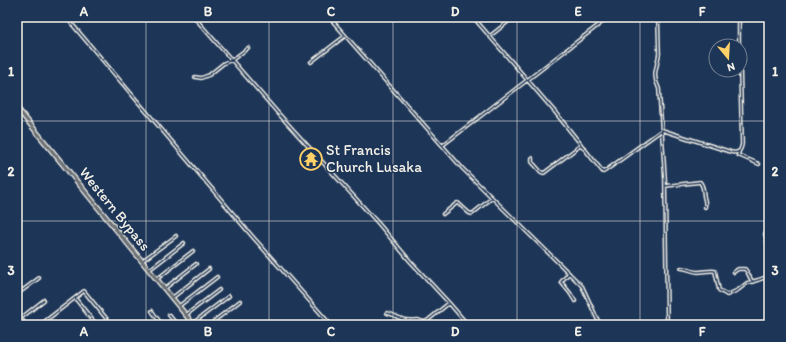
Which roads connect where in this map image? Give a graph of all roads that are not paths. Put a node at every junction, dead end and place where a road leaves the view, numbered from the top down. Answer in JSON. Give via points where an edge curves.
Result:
{"nodes":[{"id":1,"x":66,"y":17,"type":"edge"},
{"id":2,"x":194,"y":17,"type":"edge"},
{"id":3,"x":329,"y":17,"type":"edge"},
{"id":4,"x":473,"y":17,"type":"edge"},
{"id":5,"x":514,"y":17,"type":"edge"},
{"id":6,"x":609,"y":17,"type":"edge"},
{"id":7,"x":658,"y":17,"type":"edge"},
{"id":8,"x":739,"y":17,"type":"edge"},
{"id":9,"x":345,"y":36,"type":"junction"},
{"id":10,"x":490,"y":36,"type":"junction"},
{"id":11,"x":739,"y":38,"type":"edge"},
{"id":12,"x":248,"y":48,"type":"dead end"},
{"id":13,"x":232,"y":60,"type":"junction"},
{"id":14,"x":311,"y":62,"type":"dead end"},
{"id":15,"x":195,"y":78,"type":"dead end"},
{"id":16,"x":740,"y":78,"type":"edge"},
{"id":17,"x":527,"y":80,"type":"junction"},
{"id":18,"x":17,"y":108,"type":"edge"},
{"id":19,"x":662,"y":130,"type":"junction"},
{"id":20,"x":581,"y":145,"type":"junction"},
{"id":21,"x":442,"y":146,"type":"junction"},
{"id":22,"x":738,"y":152,"type":"junction"},
{"id":23,"x":532,"y":158,"type":"dead end"},
{"id":24,"x":759,"y":164,"type":"dead end"},
{"id":25,"x":665,"y":186,"type":"junction"},
{"id":26,"x":492,"y":198,"type":"junction"},
{"id":27,"x":706,"y":207,"type":"dead end"},
{"id":28,"x":443,"y":214,"type":"dead end"},
{"id":29,"x":769,"y":231,"type":"edge"},
{"id":30,"x":176,"y":236,"type":"dead end"},
{"id":31,"x":184,"y":243,"type":"dead end"},
{"id":32,"x":769,"y":250,"type":"edge"},
{"id":33,"x":193,"y":251,"type":"dead end"},
{"id":34,"x":142,"y":261,"type":"junction"},
{"id":35,"x":196,"y":264,"type":"dead end"},
{"id":36,"x":681,"y":268,"type":"dead end"},
{"id":37,"x":209,"y":269,"type":"dead end"},
{"id":38,"x":149,"y":270,"type":"junction"},
{"id":39,"x":734,"y":272,"type":"dead end"},
{"id":40,"x":569,"y":273,"type":"junction"},
{"id":41,"x":769,"y":276,"type":"edge"},
{"id":42,"x":217,"y":277,"type":"dead end"},
{"id":43,"x":39,"y":278,"type":"dead end"},
{"id":44,"x":157,"y":279,"type":"junction"},
{"id":45,"x":753,"y":282,"type":"junction"},
{"id":46,"x":164,"y":288,"type":"junction"},
{"id":47,"x":219,"y":290,"type":"dead end"},
{"id":48,"x":17,"y":294,"type":"edge"},
{"id":49,"x":229,"y":296,"type":"dead end"},
{"id":50,"x":75,"y":298,"type":"junction"},
{"id":51,"x":172,"y":298,"type":"junction"},
{"id":52,"x":44,"y":300,"type":"dead end"},
{"id":53,"x":240,"y":301,"type":"dead end"},
{"id":54,"x":575,"y":301,"type":"dead end"},
{"id":55,"x":450,"y":303,"type":"junction"},
{"id":56,"x":179,"y":306,"type":"junction"},
{"id":57,"x":152,"y":311,"type":"dead end"},
{"id":58,"x":17,"y":313,"type":"edge"},
{"id":59,"x":387,"y":313,"type":"dead end"},
{"id":60,"x":169,"y":315,"type":"dead end"},
{"id":61,"x":186,"y":315,"type":"junction"},
{"id":62,"x":17,"y":318,"type":"edge"},
{"id":63,"x":21,"y":318,"type":"junction"},
{"id":64,"x":110,"y":323,"type":"dead end"},
{"id":65,"x":193,"y":324,"type":"edge"},
{"id":66,"x":26,"y":325,"type":"edge"},
{"id":67,"x":40,"y":325,"type":"edge"},
{"id":68,"x":94,"y":325,"type":"edge"},
{"id":69,"x":162,"y":325,"type":"edge"},
{"id":70,"x":176,"y":325,"type":"edge"},
{"id":71,"x":209,"y":325,"type":"edge"},
{"id":72,"x":331,"y":325,"type":"edge"},
{"id":73,"x":468,"y":325,"type":"edge"},
{"id":74,"x":600,"y":325,"type":"edge"},
{"id":75,"x":667,"y":325,"type":"edge"}],
"edges":[{"from":1,"to":72,"type":"street"},
{"from":2,"to":13,"type":"street"},
{"from":3,"to":9,"type":"street"},
{"from":4,"to":10,"type":"street"},
{"from":5,"to":10,"type":"street"},
{"from":6,"to":17,"type":"street"},
{"from":7,"to":19,"type":"street","via":[[659,54],[655,77],[659,89]]},
{"from":8,"to":11,"type":"street"},
{"from":9,"to":14,"type":"street"},
{"from":9,"to":21,"type":"street"},
{"from":10,"to":17,"type":"street"},
{"from":12,"to":13,"type":"street"},
{"from":13,"to":15,"type":"street","via":[[206,76]]},
{"from":13,"to":55,"type":"street"},
{"from":16,"to":22,"type":"street","via":[[742,144]]},
{"from":17,"to":20,"type":"street"},
{"from":17,"to":21,"type":"street"},
{"from":18,"to":34,"type":"main road","name":"Western Bypass"},
{"from":19,"to":20,"type":"street","via":[[604,172]]},
{"from":19,"to":22,"type":"street"},
{"from":19,"to":25,"type":"street"},
{"from":20,"to":23,"type":"street","via":[[544,172],[532,162]]},
{"from":21,"to":26,"type":"street"},
{"from":22,"to":24,"type":"street","via":[[738,155]]},
{"from":25,"to":27,"type":"street","via":[[700,182],[703,185]]},
{"from":25,"to":75,"type":"street"},
{"from":26,"to":28,"type":"street","via":[[472,214],[458,203]]},
{"from":26,"to":40,"type":"street"},
{"from":29,"to":32,"type":"street","via":[[765,234]]},
{"from":30,"to":34,"type":"street"},
{"from":31,"to":38,"type":"street"},
{"from":33,"to":44,"type":"street"},
{"from":34,"to":38,"type":"main road","name":"Western Bypass"},
{"from":35,"to":46,"type":"street"},
{"from":36,"to":45,"type":"street","via":[[698,272],[715,271],[719,290],[726,295]]},
{"from":37,"to":51,"type":"street"},
{"from":38,"to":44,"type":"main road","name":"Western Bypass"},
{"from":39,"to":45,"type":"street","via":[[745,269]]},
{"from":40,"to":54,"type":"street","via":[[560,282]]},
{"from":40,"to":74,"type":"street","via":[[582,286]]},
{"from":41,"to":45,"type":"street"},
{"from":42,"to":56,"type":"street"},
{"from":43,"to":48,"type":"street"},
{"from":44,"to":46,"type":"main road","name":"Western Bypass"},
{"from":46,"to":51,"type":"main road","name":"Western Bypass"},
{"from":47,"to":61,"type":"street"},
{"from":49,"to":65,"type":"street"},
{"from":50,"to":64,"type":"street","via":[[84,291]]},
{"from":50,"to":67,"type":"street"},
{"from":50,"to":68,"type":"street"},
{"from":51,"to":56,"type":"main road","name":"Western Bypass"},
{"from":52,"to":63,"type":"street"},
{"from":53,"to":71,"type":"street"},
{"from":55,"to":59,"type":"street","via":[[427,322],[403,320]]},
{"from":55,"to":73,"type":"street"},
{"from":56,"to":61,"type":"main road","name":"Western Bypass"},
{"from":57,"to":69,"type":"street"},
{"from":58,"to":63,"type":"street"},
{"from":60,"to":70,"type":"street"},
{"from":61,"to":65,"type":"main road","name":"Western Bypass"},
{"from":62,"to":63,"type":"street"},
{"from":63,"to":66,"type":"street"}]}
